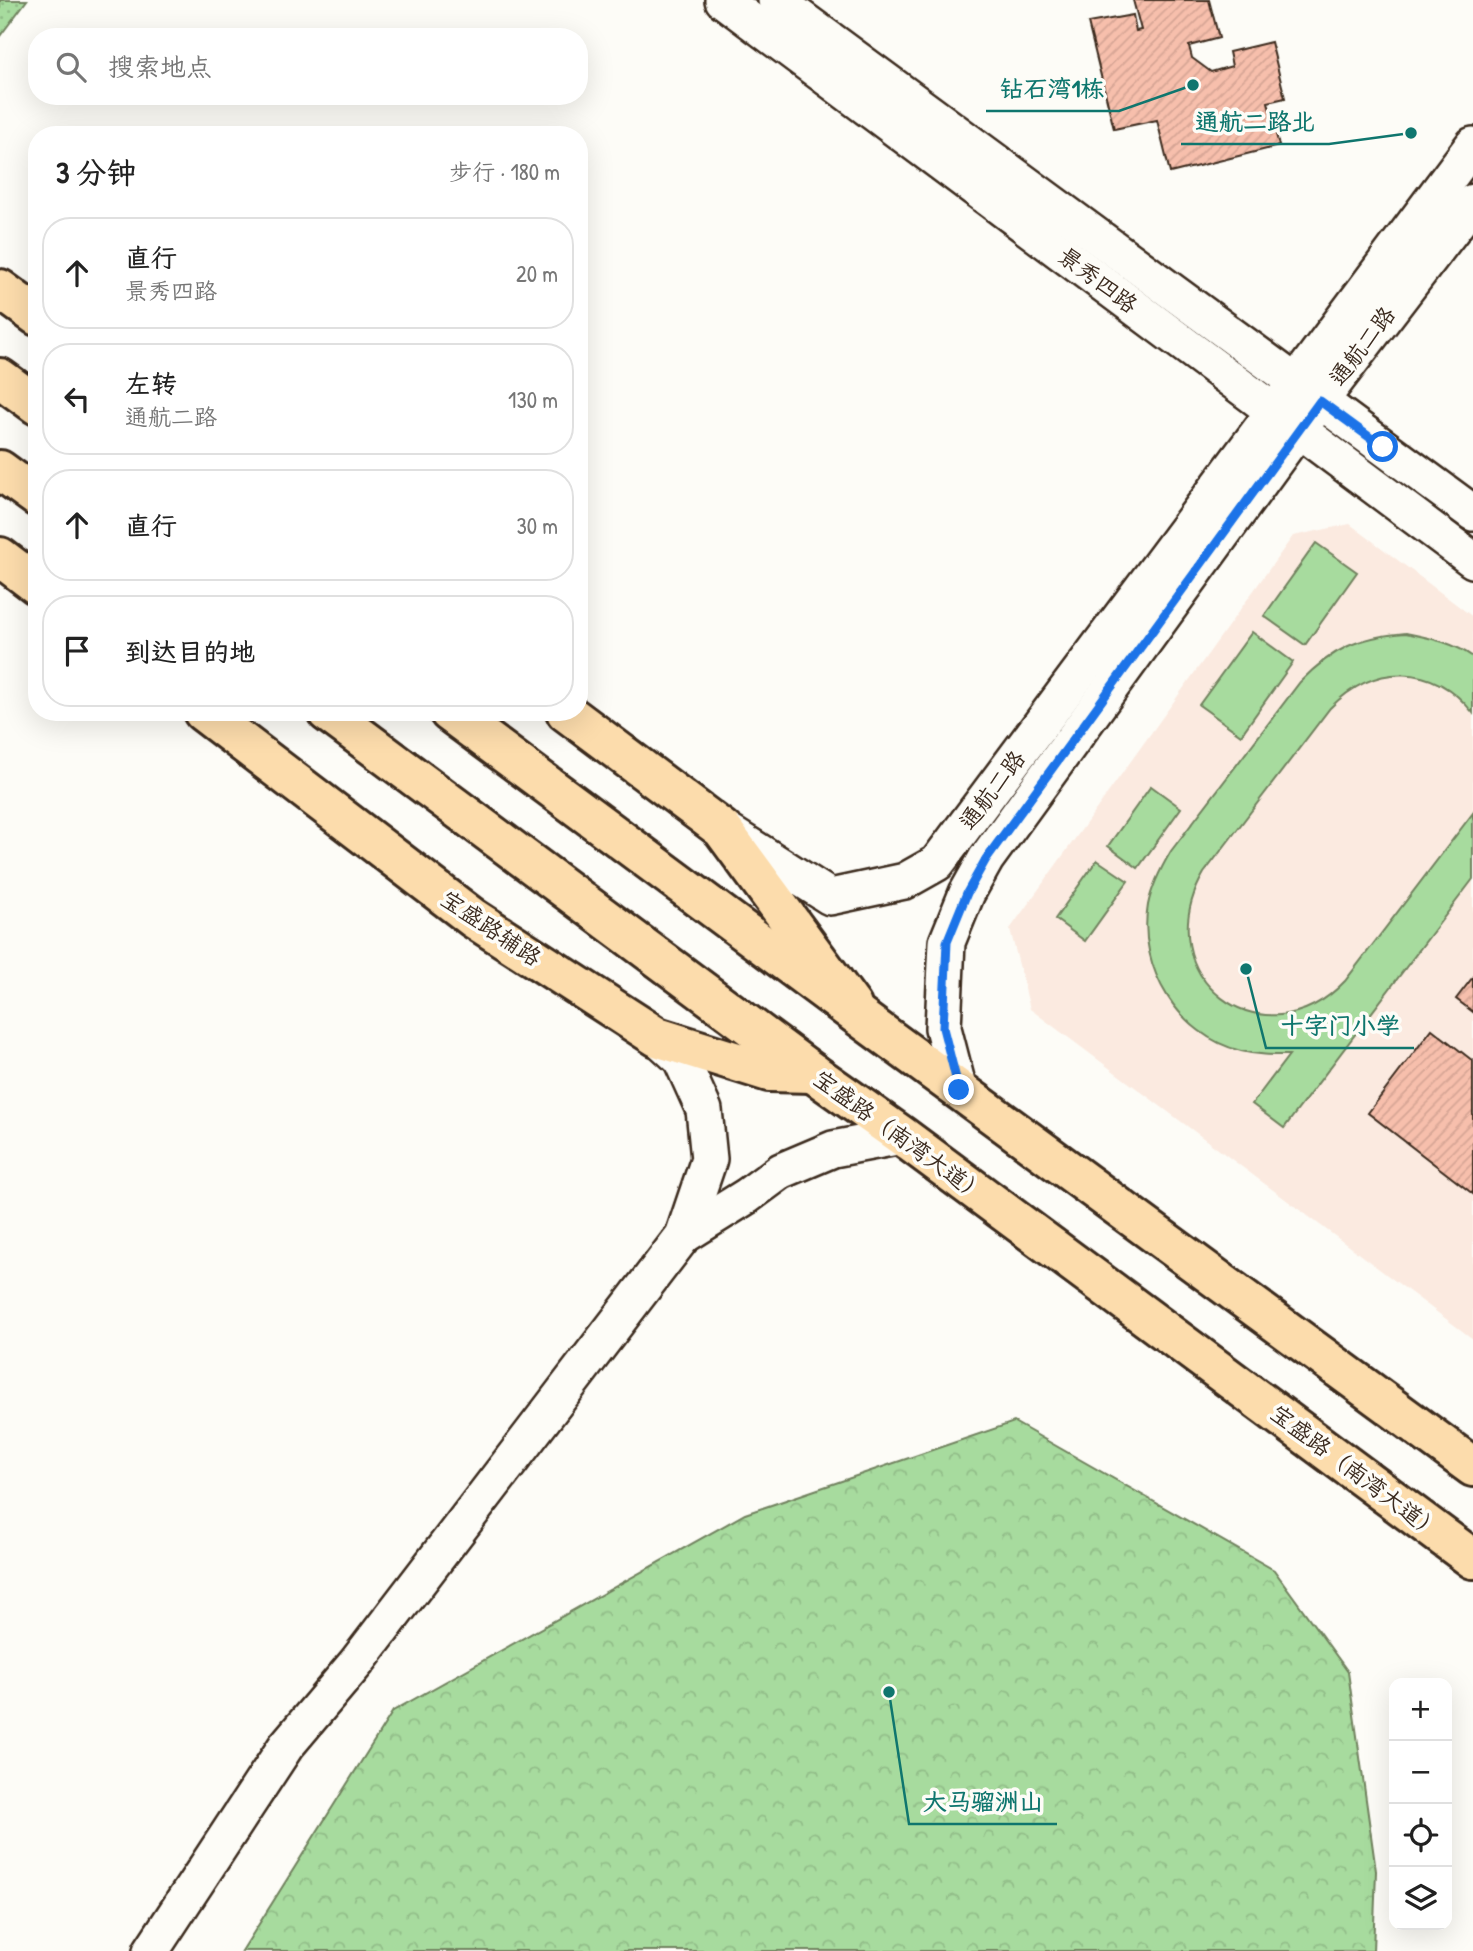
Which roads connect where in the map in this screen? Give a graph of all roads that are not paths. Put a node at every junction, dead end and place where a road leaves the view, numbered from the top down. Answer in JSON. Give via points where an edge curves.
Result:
{"nodes":[{"id":1,"x":723,"y":0,"type":"edge"},
{"id":2,"x":776,"y":0,"type":"edge"},
{"id":3,"x":1473,"y":145,"type":"edge"},
{"id":4,"x":1473,"y":202,"type":"edge"},
{"id":5,"x":0,"y":289,"type":"edge"},
{"id":6,"x":28,"y":309,"type":"edge"},
{"id":7,"x":0,"y":378,"type":"edge"},
{"id":8,"x":1308,"y":392,"type":"junction"},
{"id":9,"x":28,"y":398,"type":"edge"},
{"id":10,"x":1286,"y":421,"type":"junction"},
{"id":11,"x":0,"y":470,"type":"edge"},
{"id":12,"x":28,"y":490,"type":"edge"},
{"id":13,"x":1473,"y":513,"type":"edge"},
{"id":14,"x":0,"y":557,"type":"edge"},
{"id":15,"x":1473,"y":560,"type":"edge"},
{"id":16,"x":28,"y":578,"type":"edge"},
{"id":17,"x":215,"y":721,"type":"edge"},
{"id":18,"x":339,"y":721,"type":"edge"},
{"id":19,"x":461,"y":721,"type":"edge"},
{"id":20,"x":578,"y":721,"type":"edge"},
{"id":21,"x":722,"y":829,"type":"junction"},
{"id":22,"x":861,"y":1018,"type":"junction"},
{"id":23,"x":657,"y":1037,"type":"junction"},
{"id":24,"x":813,"y":1073,"type":"junction"},
{"id":25,"x":959,"y":1090,"type":"junction"},
{"id":26,"x":902,"y":1136,"type":"junction"},
{"id":27,"x":683,"y":1236,"type":"junction"},
{"id":28,"x":1473,"y":1467,"type":"edge"},
{"id":29,"x":1473,"y":1559,"type":"edge"},
{"id":30,"x":151,"y":1951,"type":"edge"}],
"edges":[{"from":1,"to":10,"type":"street","name":"景秀四路"},
{"from":2,"to":8,"type":"street","name":"景秀四路"},
{"from":3,"to":8,"type":"street","name":"通航二路"},
{"from":4,"to":8,"type":"street","name":"通航二路"},
{"from":5,"to":6,"type":"main road"},
{"from":7,"to":9,"type":"main road"},
{"from":8,"to":10,"type":"street","name":"通航二路"},
{"from":8,"to":13,"type":"street","name":"景秀四路"},
{"from":10,"to":15,"type":"street","name":"景秀四路"},
{"from":10,"to":21,"type":"street","name":"通航二路","via":[[937,863],[905,881],[830,897]]},
{"from":10,"to":25,"type":"street","name":"通航二路","via":[[967,893],[947,942],[943,1028]]},
{"from":11,"to":12,"type":"main road"},
{"from":14,"to":16,"type":"main road"},
{"from":17,"to":23,"type":"main road","name":"宝盛路辅路","via":[[473,918]]},
{"from":18,"to":24,"type":"main road","name":"宝盛路（南湾大道）"},
{"from":19,"to":22,"type":"main road"},
{"from":20,"to":21,"type":"main road"},
{"from":21,"to":22,"type":"main road"},
{"from":22,"to":25,"type":"main road"},
{"from":23,"to":24,"type":"main road","name":"宝盛路辅路","via":[[768,1072]]},
{"from":23,"to":27,"type":"street","via":[[681,1059],[704,1110],[709,1159]]},
{"from":24,"to":26,"type":"main road","name":"宝盛路（南湾大道）"},
{"from":25,"to":28,"type":"main road"},
{"from":26,"to":27,"type":"street","via":[[832,1149],[781,1171]]},
{"from":26,"to":29,"type":"main road","name":"宝盛路（南湾大道）"},
{"from":27,"to":30,"type":"street","via":[[357,1662],[286,1746]]}]}
